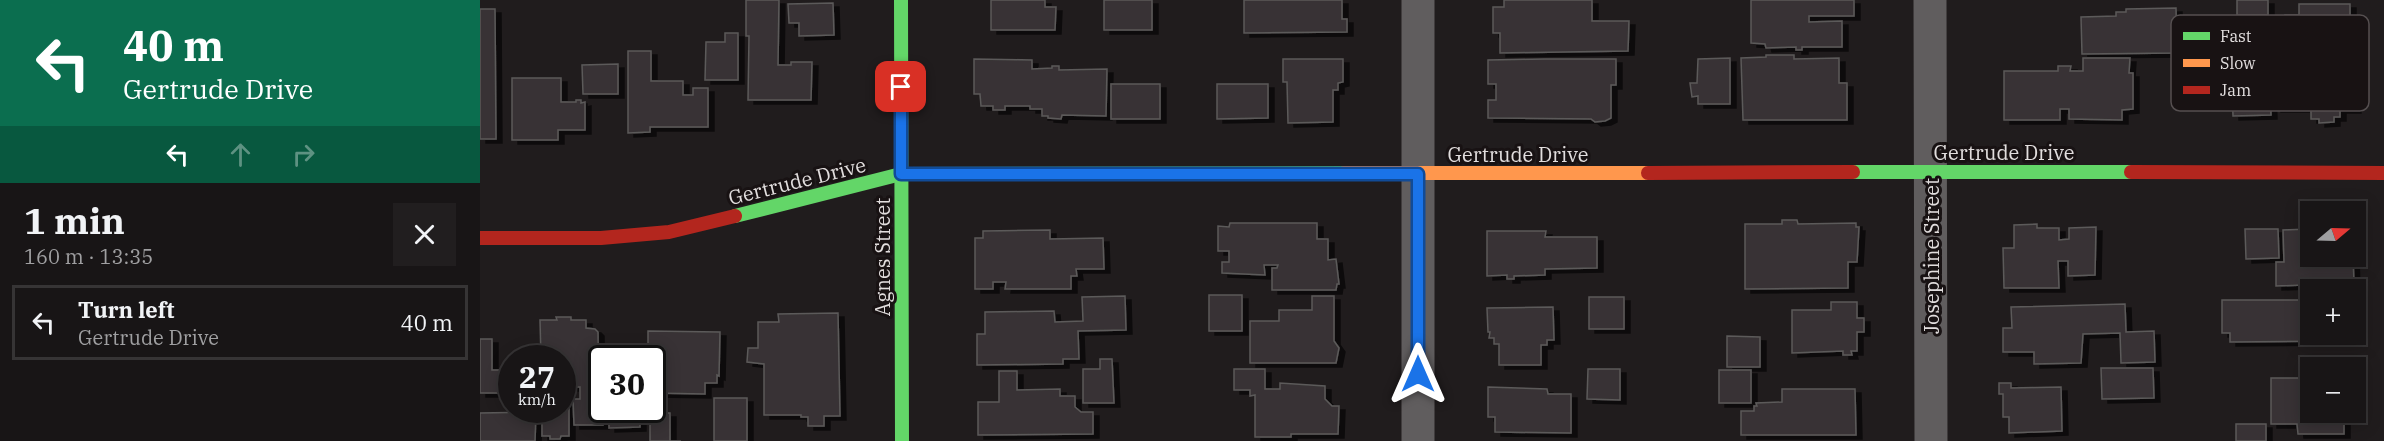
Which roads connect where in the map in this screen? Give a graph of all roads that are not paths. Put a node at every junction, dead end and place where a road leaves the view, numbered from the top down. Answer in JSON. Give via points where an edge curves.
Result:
{"nodes":[{"id":1,"x":901,"y":0,"type":"edge"},
{"id":2,"x":1418,"y":0,"type":"edge"},
{"id":3,"x":1930,"y":0,"type":"edge"},
{"id":4,"x":1931,"y":171,"type":"junction"},
{"id":5,"x":2384,"y":173,"type":"edge"},
{"id":6,"x":901,"y":174,"type":"junction"},
{"id":7,"x":1418,"y":174,"type":"junction"},
{"id":8,"x":480,"y":238,"type":"edge"},
{"id":9,"x":902,"y":441,"type":"edge"},
{"id":10,"x":1418,"y":441,"type":"edge"},
{"id":11,"x":1931,"y":441,"type":"edge"}],
"edges":[{"from":1,"to":6,"type":"street","name":"Agnes Street"},
{"from":2,"to":7,"type":"street"},
{"from":3,"to":4,"type":"street","name":"Josephine Street"},
{"from":4,"to":5,"type":"street","name":"Gertrude Drive"},
{"from":4,"to":7,"type":"street","name":"Gertrude Drive"},
{"from":4,"to":11,"type":"street","name":"Josephine Street"},
{"from":6,"to":7,"type":"street","name":"Gertrude Drive"},
{"from":6,"to":8,"type":"street","name":"Gertrude Drive","via":[[669,232],[601,238]]},
{"from":6,"to":9,"type":"street","name":"Agnes Street"},
{"from":7,"to":10,"type":"street"}]}
